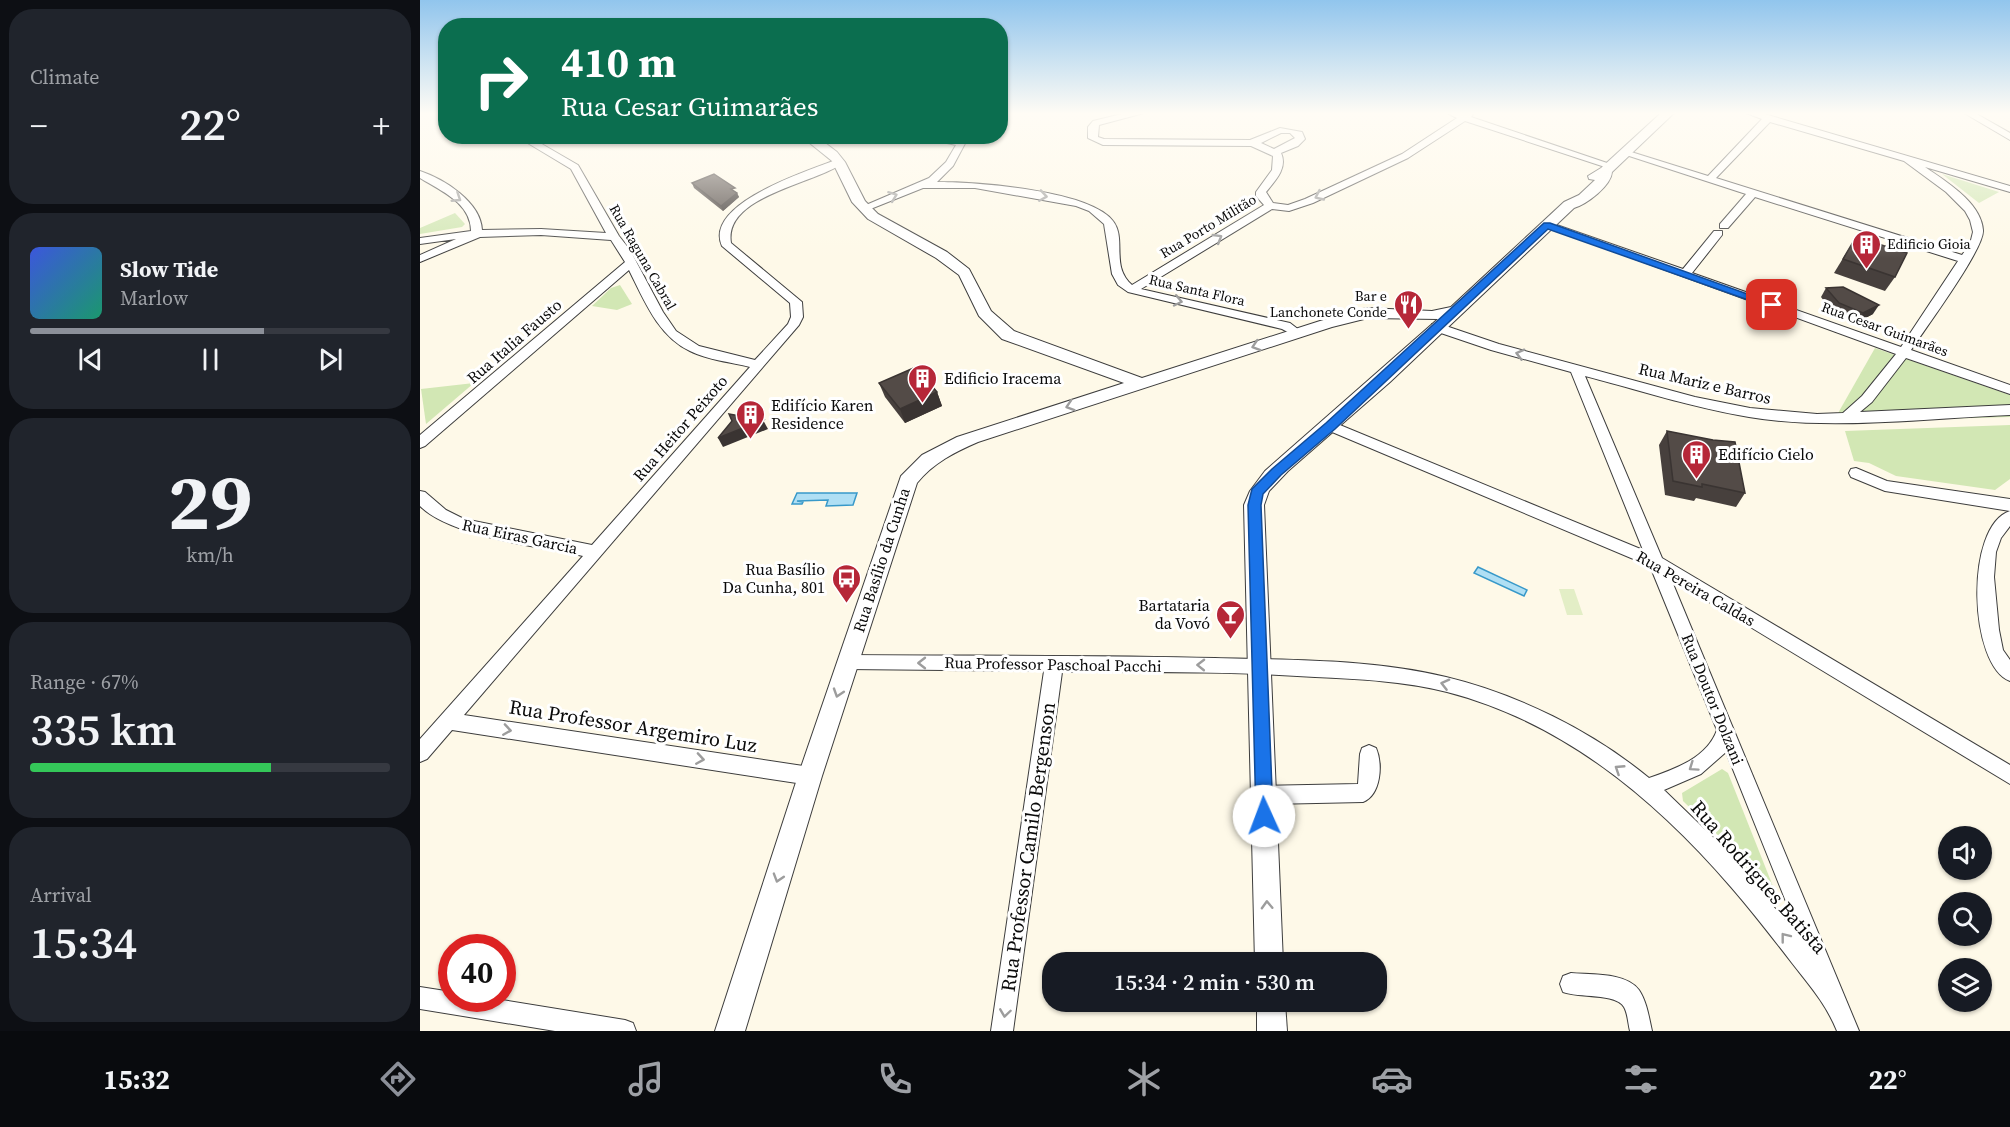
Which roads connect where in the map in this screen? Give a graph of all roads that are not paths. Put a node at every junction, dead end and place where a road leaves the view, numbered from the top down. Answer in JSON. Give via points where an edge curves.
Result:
{"nodes":[{"id":1,"x":565,"y":161,"type":"edge"},
{"id":2,"x":953,"y":161,"type":"edge"},
{"id":3,"x":1279,"y":161,"type":"edge"},
{"id":4,"x":1394,"y":161,"type":"edge"},
{"id":5,"x":1589,"y":161,"type":"edge"},
{"id":6,"x":1616,"y":161,"type":"edge"},
{"id":7,"x":1651,"y":161,"type":"edge"},
{"id":8,"x":1727,"y":161,"type":"edge"},
{"id":9,"x":1909,"y":161,"type":"edge"},
{"id":10,"x":1913,"y":161,"type":"edge"},
{"id":11,"x":839,"y":162,"type":"joint"},
{"id":12,"x":1608,"y":168,"type":"junction"},
{"id":13,"x":420,"y":174,"type":"edge"},
{"id":14,"x":1710,"y":180,"type":"junction"},
{"id":15,"x":922,"y":185,"type":"junction"},
{"id":16,"x":2010,"y":189,"type":"edge"},
{"id":17,"x":1753,"y":193,"type":"junction"},
{"id":18,"x":1270,"y":206,"type":"junction"},
{"id":19,"x":864,"y":208,"type":"junction"},
{"id":20,"x":1547,"y":225,"type":"junction"},
{"id":21,"x":477,"y":234,"type":"junction"},
{"id":22,"x":614,"y":237,"type":"junction"},
{"id":23,"x":420,"y":242,"type":"edge"},
{"id":24,"x":420,"y":259,"type":"edge"},
{"id":25,"x":1966,"y":260,"type":"junction"},
{"id":26,"x":630,"y":264,"type":"junction"},
{"id":27,"x":1685,"y":274,"type":"junction"},
{"id":28,"x":1132,"y":290,"type":"junction"},
{"id":29,"x":1456,"y":310,"type":"junction"},
{"id":30,"x":1393,"y":313,"type":"junction"},
{"id":31,"x":1436,"y":327,"type":"junction"},
{"id":32,"x":1296,"y":333,"type":"junction"},
{"id":33,"x":1904,"y":352,"type":"junction"},
{"id":34,"x":759,"y":365,"type":"junction"},
{"id":35,"x":1576,"y":369,"type":"junction"},
{"id":36,"x":1140,"y":383,"type":"junction"},
{"id":37,"x":2010,"y":390,"type":"edge"},
{"id":38,"x":2010,"y":410,"type":"edge"},
{"id":39,"x":1847,"y":417,"type":"junction"},
{"id":40,"x":1330,"y":426,"type":"junction"},
{"id":41,"x":420,"y":443,"type":"edge"},
{"id":42,"x":1856,"y":473,"type":"dead end"},
{"id":43,"x":420,"y":496,"type":"edge"},
{"id":44,"x":2010,"y":505,"type":"edge"},
{"id":45,"x":2010,"y":517,"type":"edge"},
{"id":46,"x":594,"y":552,"type":"junction"},
{"id":47,"x":1656,"y":561,"type":"junction"},
{"id":48,"x":848,"y":662,"type":"junction"},
{"id":49,"x":1054,"y":664,"type":"junction"},
{"id":50,"x":1259,"y":666,"type":"junction"},
{"id":51,"x":2010,"y":673,"type":"edge"},
{"id":52,"x":449,"y":721,"type":"junction"},
{"id":53,"x":1726,"y":729,"type":"junction"},
{"id":54,"x":420,"y":753,"type":"edge"},
{"id":55,"x":1369,"y":754,"type":"dead end"},
{"id":56,"x":2010,"y":775,"type":"edge"},
{"id":57,"x":810,"y":776,"type":"junction"},
{"id":58,"x":1645,"y":788,"type":"junction"},
{"id":59,"x":1264,"y":795,"type":"junction"},
{"id":60,"x":1269,"y":952,"type":"edge"},
{"id":61,"x":1571,"y":984,"type":"dead end"},
{"id":62,"x":420,"y":998,"type":"edge"},
{"id":63,"x":1834,"y":999,"type":"junction"},
{"id":64,"x":1271,"y":1012,"type":"edge"},
{"id":65,"x":625,"y":1031,"type":"edge"},
{"id":66,"x":730,"y":1031,"type":"edge"},
{"id":67,"x":1002,"y":1031,"type":"edge"},
{"id":68,"x":1272,"y":1031,"type":"edge"},
{"id":69,"x":1641,"y":1031,"type":"edge"},
{"id":70,"x":1848,"y":1031,"type":"edge"}],
"edges":[{"from":1,"to":22,"type":"street","name":"Rua Raguna Cabral","via":[[575,167]]},
{"from":2,"to":15,"type":"street","via":[[941,175]]},
{"from":3,"to":18,"type":"street","via":[[1261,192]]},
{"from":4,"to":18,"type":"street","one_way":true,"via":[[1309,201],[1289,208]]},
{"from":5,"to":12,"type":"street"},
{"from":6,"to":12,"type":"street"},
{"from":7,"to":14,"type":"street"},
{"from":8,"to":14,"type":"street"},
{"from":9,"to":25,"type":"street","via":[[1961,200],[1974,216],[1978,229]]},
{"from":10,"to":16,"type":"street"},
{"from":11,"to":19,"type":"street"},
{"from":11,"to":34,"type":"street","name":"Rua Heitor Peixoto","via":[[748,203],[726,225],[726,244],[796,302],[798,310],[793,325]]},
{"from":12,"to":20,"type":"street","via":[[1606,177]]},
{"from":13,"to":21,"type":"street","one_way":true,"via":[[468,205],[478,222]]},
{"from":14,"to":17,"type":"street"},
{"from":19,"to":15,"type":"street","name":"Rua Santa Flora","one_way":true},
{"from":15,"to":28,"type":"street","name":"Rua Santa Flora","one_way":true,"via":[[986,186],[1093,209],[1109,223],[1114,266],[1120,280]]},
{"from":17,"to":25,"type":"street"},
{"from":17,"to":27,"type":"street"},
{"from":28,"to":18,"type":"street","name":"Rua Porto Militão","one_way":true},
{"from":19,"to":36,"type":"street","via":[[964,273],[985,313],[1008,335]]},
{"from":20,"to":27,"type":"street","name":"Rua Cesar Guimarães"},
{"from":20,"to":29,"type":"street"},
{"from":21,"to":22,"type":"street","via":[[536,230]]},
{"from":21,"to":23,"type":"street"},
{"from":21,"to":24,"type":"street"},
{"from":22,"to":26,"type":"street","name":"Rua Raguna Cabral"},
{"from":25,"to":33,"type":"street"},
{"from":26,"to":34,"type":"street","name":"Rua Raguna Cabral","via":[[672,334],[695,350]]},
{"from":26,"to":41,"type":"street","name":"Rua Italia Fausto"},
{"from":27,"to":33,"type":"street","name":"Rua Cesar Guimarães"},
{"from":28,"to":32,"type":"street","name":"Rua Santa Flora","one_way":true,"via":[[1286,326]]},
{"from":29,"to":30,"type":"street","name":"Rua Basílio da Cunha","via":[[1432,316]]},
{"from":29,"to":31,"type":"street"},
{"from":30,"to":31,"type":"street","name":"Rua Basílio da Cunha"},
{"from":30,"to":32,"type":"street","name":"Rua Basílio da Cunha","via":[[1367,313]]},
{"from":35,"to":31,"type":"street","name":"Rua Mariz e Barros","one_way":true},
{"from":31,"to":40,"type":"street"},
{"from":32,"to":36,"type":"street","name":"Rua Basílio da Cunha","one_way":true},
{"from":33,"to":37,"type":"street","name":"Rua Cesar Guimarães"},
{"from":33,"to":39,"type":"street","via":[[1867,399]]},
{"from":34,"to":46,"type":"street","name":"Rua Heitor Peixoto"},
{"from":35,"to":39,"type":"street","name":"Rua Mariz e Barros","via":[[1750,413],[1794,418]]},
{"from":35,"to":47,"type":"street","name":"Rua Doutor Dolzani"},
{"from":36,"to":48,"type":"street","name":"Rua Basílio da Cunha","one_way":true,"via":[[972,438],[945,449],[913,473]]},
{"from":38,"to":39,"type":"street","name":"Rua Mariz e Barros"},
{"from":40,"to":47,"type":"street","name":"Rua Pereira Caldas"},
{"from":40,"to":50,"type":"street","via":[[1276,472],[1255,497]]},
{"from":42,"to":44,"type":"street","via":[[1885,486]]},
{"from":43,"to":46,"type":"street","name":"Rua Eiras Garcia","via":[[430,509],[446,519]]},
{"from":45,"to":51,"type":"street","via":[[1994,537],[1987,556],[1986,577],[1991,636],[1995,651]]},
{"from":46,"to":52,"type":"street","name":"Rua Heitor Peixoto"},
{"from":47,"to":53,"type":"street","name":"Rua Doutor Dolzani"},
{"from":47,"to":56,"type":"street","name":"Rua Pereira Caldas"},
{"from":49,"to":48,"type":"street","name":"Rua Professor Paschoal Pacchi","one_way":true},
{"from":48,"to":57,"type":"street","name":"Rua Basílio da Cunha","one_way":true},
{"from":50,"to":49,"type":"street","name":"Rua Professor Paschoal Pacchi","one_way":true},
{"from":49,"to":67,"type":"street","name":"Rua Professor Camilo Bergenson","one_way":true},
{"from":58,"to":50,"type":"street","name":"Rua Rodrigues Batista","one_way":true,"via":[[1539,720],[1449,685],[1404,675]]},
{"from":50,"to":59,"type":"street"},
{"from":52,"to":54,"type":"street","name":"Rua Heitor Peixoto"},
{"from":52,"to":57,"type":"street","name":"Rua Professor Argemiro Luz","one_way":true},
{"from":53,"to":58,"type":"street","one_way":true,"via":[[1719,746],[1702,761],[1682,775]]},
{"from":53,"to":63,"type":"street","name":"Rua Doutor Dolzani"},
{"from":55,"to":59,"type":"street","via":[[1368,786],[1362,793]]},
{"from":57,"to":66,"type":"street","name":"Rua Basílio da Cunha","one_way":true},
{"from":63,"to":58,"type":"street","name":"Rua Rodrigues Batista","one_way":true,"via":[[1716,856]]},
{"from":60,"to":59,"type":"street","one_way":true},
{"from":61,"to":69,"type":"street","via":[[1626,993],[1632,998]]},
{"from":62,"to":65,"type":"street"},
{"from":63,"to":70,"type":"street","name":"Rua Doutor Dolzani"},
{"from":64,"to":68,"type":"street"}]}
